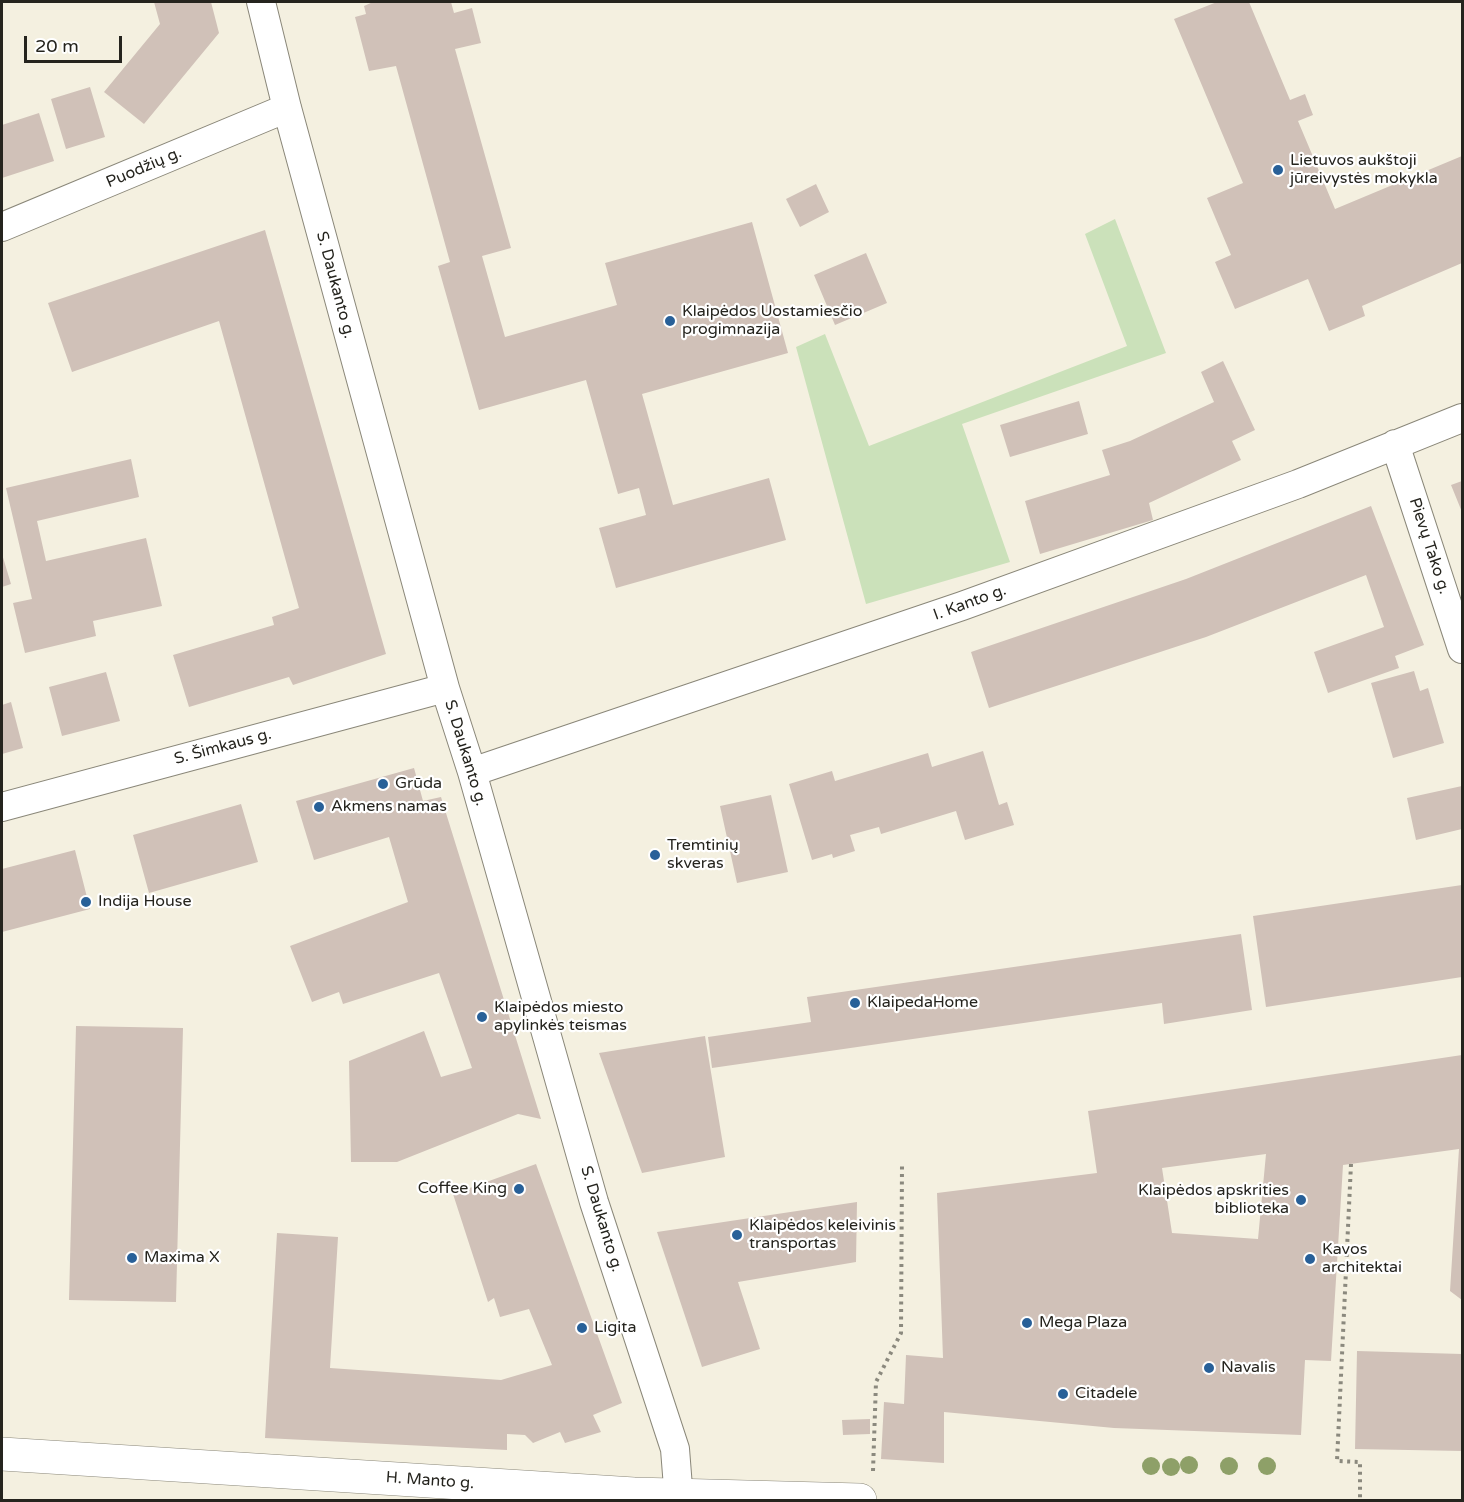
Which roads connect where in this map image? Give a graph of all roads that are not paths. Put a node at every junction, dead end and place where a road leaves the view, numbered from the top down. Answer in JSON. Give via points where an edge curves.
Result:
{"nodes":[{"id":1,"x":261,"y":2,"type":"edge"},
{"id":2,"x":287,"y":108,"type":"junction"},
{"id":3,"x":2,"y":227,"type":"edge"},
{"id":4,"x":1462,"y":418,"type":"edge"},
{"id":5,"x":1395,"y":444,"type":"junction"},
{"id":6,"x":1462,"y":649,"type":"edge"},
{"id":7,"x":445,"y":688,"type":"junction"},
{"id":8,"x":472,"y":772,"type":"junction"},
{"id":9,"x":2,"y":807,"type":"edge"},
{"id":10,"x":2,"y":1454,"type":"edge"},
{"id":11,"x":866,"y":1489,"type":"edge"},
{"id":12,"x":679,"y":1498,"type":"edge"}],
"edges":[{"from":1,"to":2,"type":"street","name":"S. Daukanto g."},
{"from":2,"to":3,"type":"street","name":"Puodžių g."},
{"from":2,"to":7,"type":"street","name":"S. Daukanto g."},
{"from":4,"to":5,"type":"street","name":"I. Kanto g."},
{"from":5,"to":6,"type":"street","name":"Pievų Tako g."},
{"from":5,"to":8,"type":"street","name":"I. Kanto g.","via":[[1298,484],[962,606]]},
{"from":7,"to":8,"type":"street","name":"S. Daukanto g."},
{"from":7,"to":9,"type":"street","name":"S. Šimkaus g."},
{"from":8,"to":12,"type":"street","name":"S. Daukanto g.","via":[[594,1202],[675,1449]]},
{"from":10,"to":12,"type":"main road","name":"H. Manto g."},
{"from":11,"to":12,"type":"main road","name":"H. Manto g."}]}
